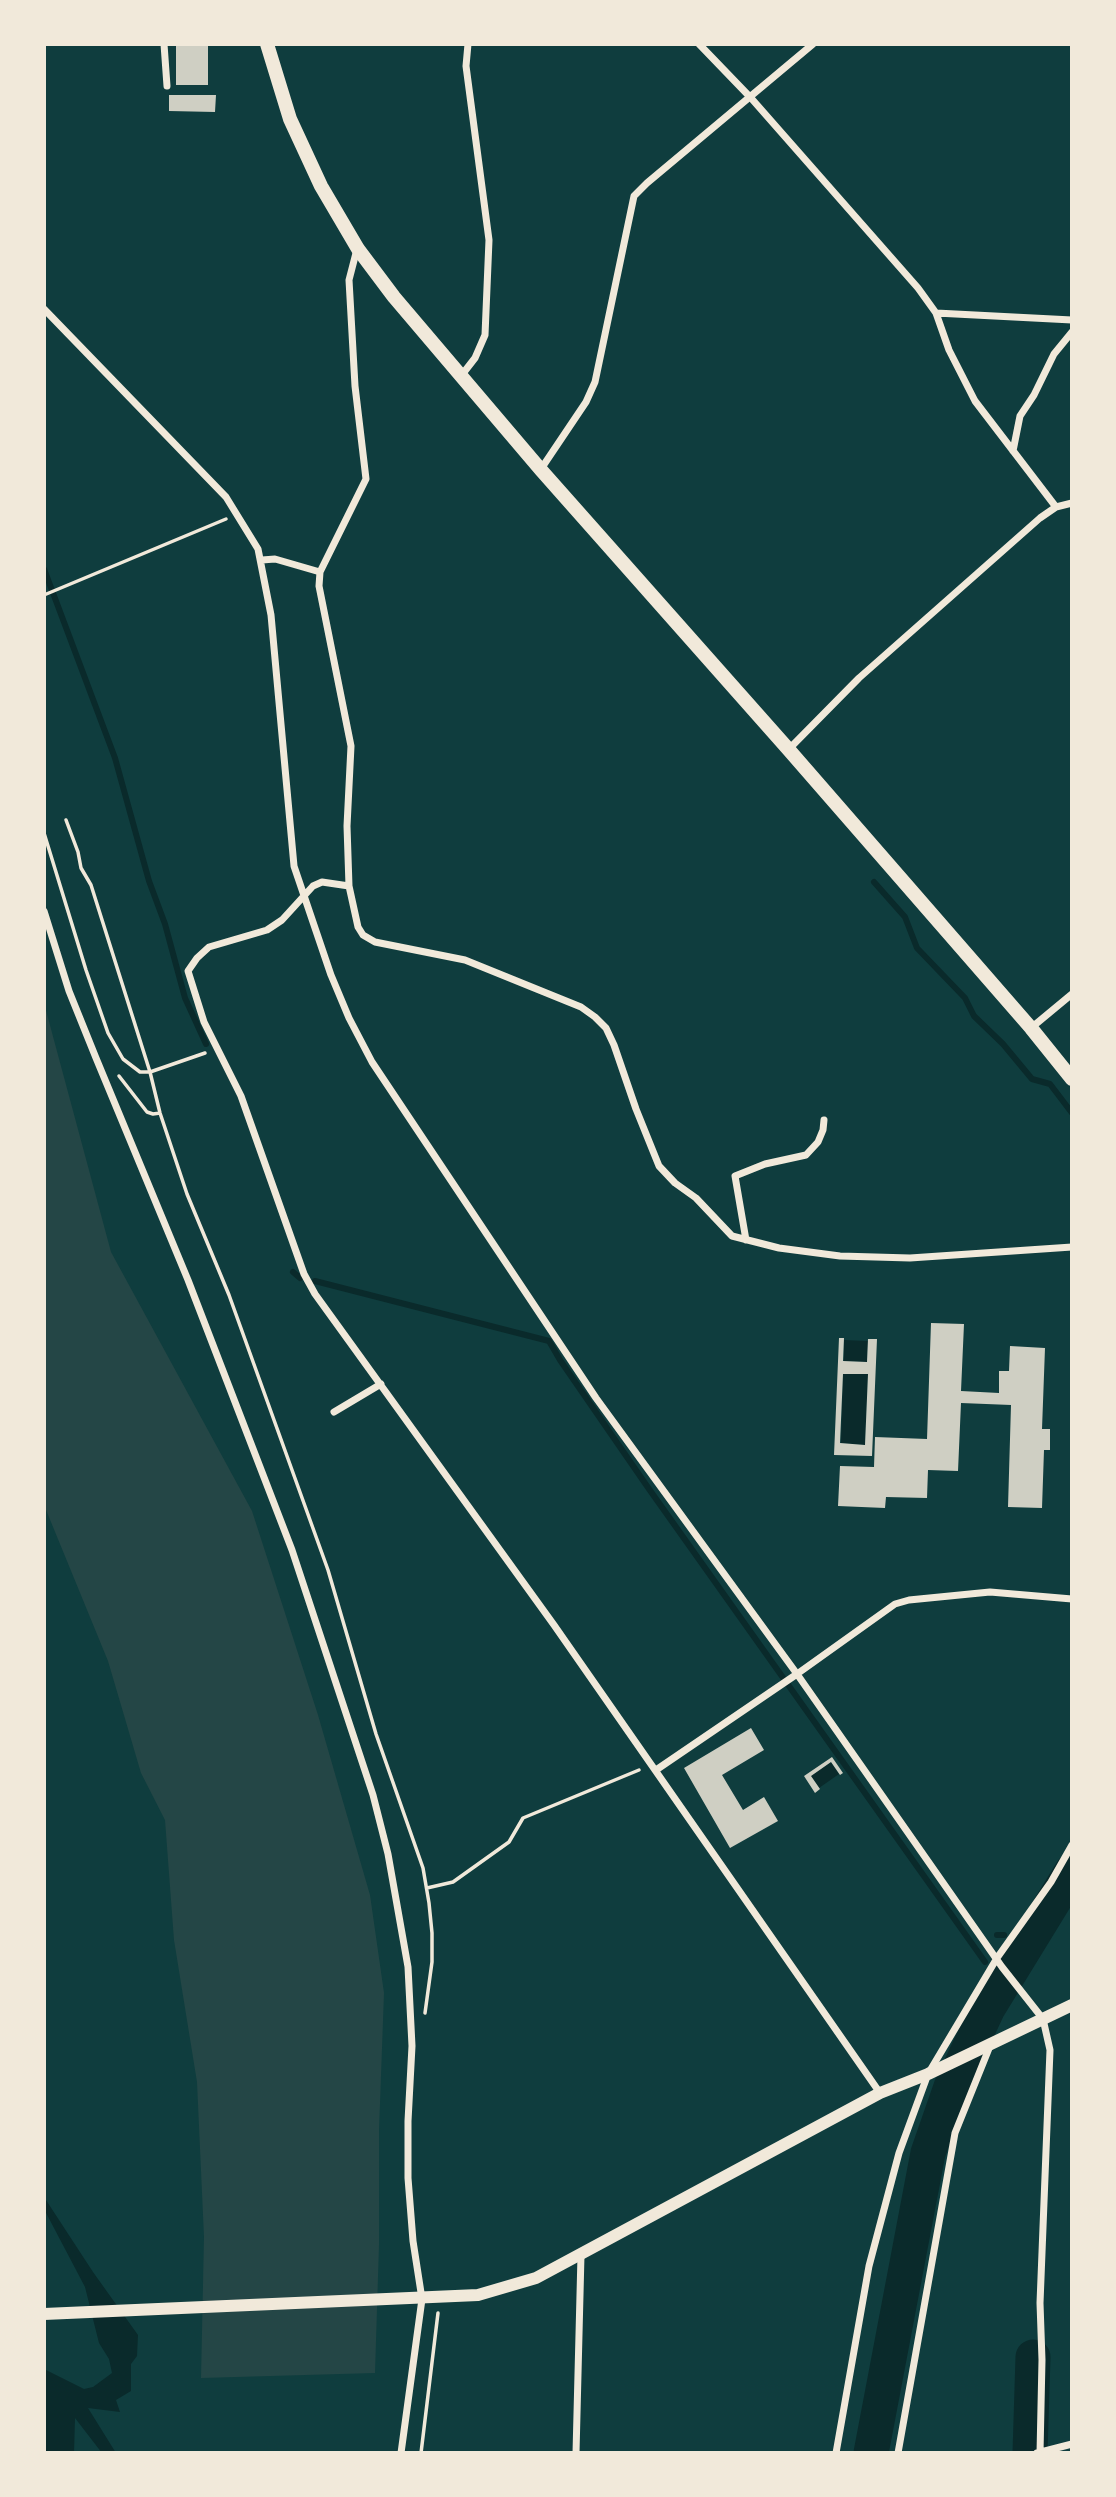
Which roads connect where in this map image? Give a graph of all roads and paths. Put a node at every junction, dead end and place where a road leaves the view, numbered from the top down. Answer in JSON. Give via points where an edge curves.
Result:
{"nodes":[{"id":1,"x":164,"y":44,"type":"edge"},
{"id":2,"x":267,"y":44,"type":"edge"},
{"id":3,"x":468,"y":44,"type":"edge"},
{"id":4,"x":699,"y":44,"type":"edge"},
{"id":5,"x":813,"y":44,"type":"edge"},
{"id":6,"x":167,"y":86,"type":"dead end"},
{"id":7,"x":751,"y":98,"type":"junction"},
{"id":8,"x":358,"y":248,"type":"junction"},
{"id":9,"x":44,"y":309,"type":"edge"},
{"id":10,"x":936,"y":313,"type":"junction"},
{"id":11,"x":1072,"y":320,"type":"edge"},
{"id":12,"x":1072,"y":332,"type":"edge"},
{"id":13,"x":460,"y":376,"type":"junction"},
{"id":14,"x":1013,"y":452,"type":"junction"},
{"id":15,"x":541,"y":470,"type":"junction"},
{"id":16,"x":1072,"y":503,"type":"edge"},
{"id":17,"x":1056,"y":507,"type":"junction"},
{"id":18,"x":238,"y":514,"type":"junction"},
{"id":19,"x":262,"y":560,"type":"junction"},
{"id":20,"x":320,"y":572,"type":"junction"},
{"id":21,"x":46,"y":595,"type":"edge"},
{"id":22,"x":789,"y":750,"type":"junction"},
{"id":23,"x":66,"y":820,"type":"dead end"},
{"id":24,"x":44,"y":833,"type":"edge"},
{"id":25,"x":349,"y":886,"type":"junction"},
{"id":26,"x":303,"y":896,"type":"junction"},
{"id":27,"x":44,"y":911,"type":"edge"},
{"id":28,"x":1072,"y":994,"type":"edge"},
{"id":29,"x":1031,"y":1028,"type":"junction"},
{"id":30,"x":216,"y":1046,"type":"junction"},
{"id":31,"x":150,"y":1072,"type":"junction"},
{"id":32,"x":117,"y":1075,"type":"dead end"},
{"id":33,"x":1072,"y":1079,"type":"edge"},
{"id":34,"x":159,"y":1113,"type":"junction"},
{"id":35,"x":824,"y":1120,"type":"dead end"},
{"id":36,"x":746,"y":1240,"type":"junction"},
{"id":37,"x":1072,"y":1247,"type":"edge"},
{"id":38,"x":380,"y":1384,"type":"junction"},
{"id":39,"x":334,"y":1412,"type":"dead end"},
{"id":40,"x":1072,"y":1599,"type":"edge"},
{"id":41,"x":797,"y":1674,"type":"junction"},
{"id":42,"x":654,"y":1767,"type":"junction"},
{"id":43,"x":1072,"y":1845,"type":"edge"},
{"id":44,"x":427,"y":1888,"type":"junction"},
{"id":45,"x":997,"y":1958,"type":"junction"},
{"id":46,"x":1072,"y":2006,"type":"edge"},
{"id":47,"x":1043,"y":2019,"type":"junction"},
{"id":48,"x":424,"y":2021,"type":"dead end"},
{"id":49,"x":987,"y":2045,"type":"junction"},
{"id":50,"x":933,"y":2071,"type":"junction"},
{"id":51,"x":880,"y":2092,"type":"junction"},
{"id":52,"x":581,"y":2255,"type":"junction"},
{"id":53,"x":440,"y":2298,"type":"junction"},
{"id":54,"x":422,"y":2299,"type":"junction"},
{"id":55,"x":44,"y":2314,"type":"edge"},
{"id":56,"x":1072,"y":2444,"type":"edge"},
{"id":57,"x":401,"y":2453,"type":"edge"},
{"id":58,"x":421,"y":2453,"type":"edge"},
{"id":59,"x":576,"y":2453,"type":"edge"},
{"id":60,"x":836,"y":2453,"type":"edge"},
{"id":61,"x":898,"y":2453,"type":"edge"},
{"id":62,"x":1038,"y":2453,"type":"edge"}],
"edges":[{"from":1,"to":6,"type":"street"},
{"from":2,"to":8,"type":"main road","via":[[290,119],[321,186]]},
{"from":3,"to":13,"type":"street","via":[[466,66],[489,240],[485,335]]},
{"from":4,"to":7,"type":"street"},
{"from":5,"to":7,"type":"street"},
{"from":7,"to":10,"type":"street"},
{"from":7,"to":15,"type":"street","via":[[634,197],[595,382]]},
{"from":8,"to":13,"type":"main road"},
{"from":8,"to":20,"type":"street","via":[[349,280],[366,479]]},
{"from":9,"to":18,"type":"street"},
{"from":10,"to":11,"type":"street"},
{"from":10,"to":14,"type":"street","via":[[949,351],[975,401]]},
{"from":12,"to":14,"type":"street","via":[[1054,354],[1020,416]]},
{"from":13,"to":15,"type":"main road"},
{"from":14,"to":17,"type":"street"},
{"from":15,"to":22,"type":"main road"},
{"from":16,"to":17,"type":"street"},
{"from":17,"to":22,"type":"street","via":[[859,678]]},
{"from":18,"to":19,"type":"street"},
{"from":18,"to":21,"type":"path"},
{"from":19,"to":20,"type":"street","via":[[275,559]]},
{"from":19,"to":26,"type":"street","via":[[294,866]]},
{"from":20,"to":25,"type":"street","via":[[320,596],[351,746]]},
{"from":22,"to":29,"type":"main road"},
{"from":23,"to":31,"type":"path"},
{"from":24,"to":31,"type":"path","via":[[108,1033],[130,1067]]},
{"from":25,"to":26,"type":"street","via":[[322,883]]},
{"from":25,"to":36,"type":"street","via":[[358,927],[375,942],[465,960],[581,1007],[595,1017],[614,1045],[659,1166],[732,1236]]},
{"from":26,"to":30,"type":"street","via":[[267,930],[209,947],[188,971]]},
{"from":26,"to":41,"type":"street","via":[[345,1007],[372,1062],[596,1398]]},
{"from":27,"to":54,"type":"street","via":[[69,991],[292,1550],[373,1795],[408,1967],[412,2046],[408,2178]]},
{"from":28,"to":29,"type":"street"},
{"from":29,"to":33,"type":"main road"},
{"from":30,"to":31,"type":"path"},
{"from":30,"to":38,"type":"street","via":[[241,1096],[304,1274]]},
{"from":31,"to":34,"type":"path"},
{"from":32,"to":34,"type":"path","via":[[147,1112]]},
{"from":34,"to":44,"type":"path","via":[[328,1570]]},
{"from":35,"to":36,"type":"street","via":[[818,1142],[806,1155],[735,1176]]},
{"from":36,"to":37,"type":"street","via":[[840,1256],[910,1258]]},
{"from":38,"to":39,"type":"street"},
{"from":38,"to":42,"type":"street"},
{"from":40,"to":41,"type":"street","via":[[990,1592],[909,1600],[895,1604]]},
{"from":41,"to":42,"type":"street"},
{"from":41,"to":45,"type":"street"},
{"from":42,"to":44,"type":"path","via":[[523,1818],[509,1842],[453,1882]]},
{"from":42,"to":51,"type":"street"},
{"from":43,"to":45,"type":"street"},
{"from":44,"to":48,"type":"path","via":[[432,1962]]},
{"from":45,"to":47,"type":"street"},
{"from":45,"to":50,"type":"street"},
{"from":46,"to":47,"type":"main road"},
{"from":47,"to":49,"type":"main road"},
{"from":47,"to":62,"type":"street","via":[[1050,2050]]},
{"from":49,"to":50,"type":"main road"},
{"from":49,"to":61,"type":"street","via":[[955,2133]]},
{"from":50,"to":51,"type":"main road"},
{"from":50,"to":60,"type":"street","via":[[899,2153],[869,2266]]},
{"from":51,"to":52,"type":"main road"},
{"from":52,"to":53,"type":"main road","via":[[501,2288]]},
{"from":52,"to":59,"type":"street"},
{"from":53,"to":54,"type":"main road"},
{"from":53,"to":58,"type":"path"},
{"from":54,"to":55,"type":"main road"},
{"from":54,"to":57,"type":"street"},
{"from":56,"to":62,"type":"street"}]}
